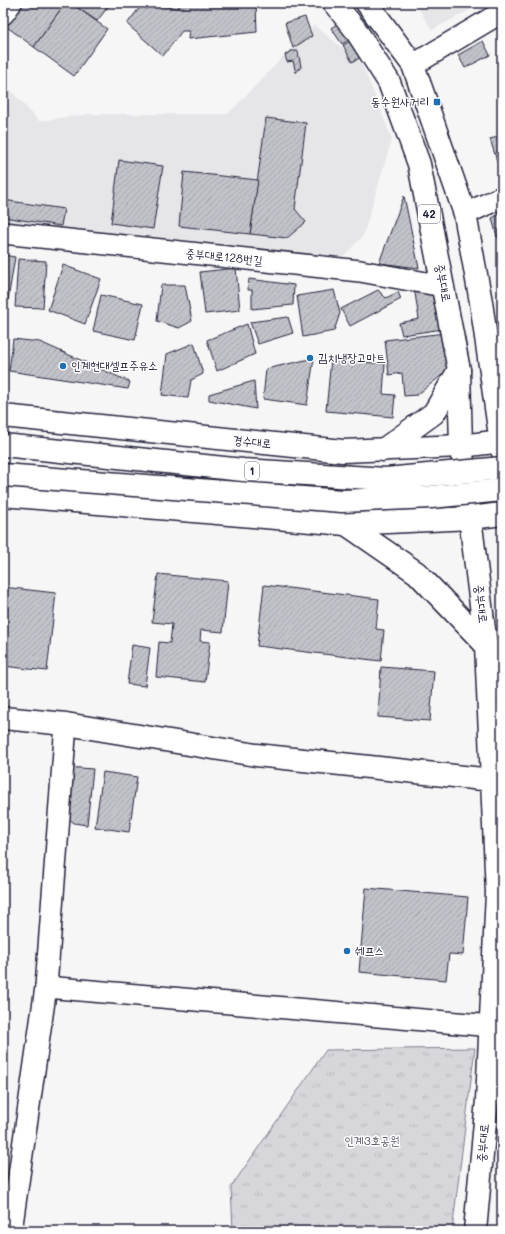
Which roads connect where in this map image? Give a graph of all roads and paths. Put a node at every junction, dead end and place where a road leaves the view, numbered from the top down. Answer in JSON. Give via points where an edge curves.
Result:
{"nodes":[{"id":1,"x":11,"y":3,"type":"edge"},
{"id":2,"x":334,"y":3,"type":"edge"},
{"id":3,"x":367,"y":3,"type":"edge"},
{"id":4,"x":502,"y":12,"type":"edge"},
{"id":5,"x":3,"y":14,"type":"edge"},
{"id":6,"x":413,"y":65,"type":"junction"},
{"id":7,"x":502,"y":197,"type":"edge"},
{"id":8,"x":465,"y":214,"type":"junction"},
{"id":9,"x":3,"y":233,"type":"edge"},
{"id":10,"x":443,"y":286,"type":"junction"},
{"id":11,"x":459,"y":370,"type":"junction"},
{"id":12,"x":497,"y":380,"type":"edge"},
{"id":13,"x":3,"y":416,"type":"edge"},
{"id":14,"x":502,"y":444,"type":"edge"},
{"id":15,"x":3,"y":445,"type":"edge"},
{"id":16,"x":461,"y":446,"type":"junction"},
{"id":17,"x":383,"y":450,"type":"junction"},
{"id":18,"x":502,"y":468,"type":"edge"},
{"id":19,"x":3,"y":475,"type":"edge"},
{"id":20,"x":502,"y":490,"type":"edge"},
{"id":21,"x":3,"y":495,"type":"edge"},
{"id":22,"x":502,"y":514,"type":"edge"},
{"id":23,"x":471,"y":518,"type":"junction"},
{"id":24,"x":346,"y":524,"type":"junction"},
{"id":25,"x":486,"y":645,"type":"junction"},
{"id":26,"x":3,"y":718,"type":"edge"},
{"id":27,"x":66,"y":724,"type":"junction"},
{"id":28,"x":492,"y":780,"type":"junction"},
{"id":29,"x":46,"y":987,"type":"junction"},
{"id":30,"x":492,"y":1026,"type":"junction"},
{"id":31,"x":11,"y":1231,"type":"edge"},
{"id":32,"x":475,"y":1231,"type":"edge"}],
"edges":[{"from":1,"to":5,"type":"street"},
{"from":2,"to":10,"type":"main road","name":"중부대로","number":"42","via":[[355,29],[389,82],[419,164]]},
{"from":3,"to":6,"type":"main road"},
{"from":4,"to":6,"type":"street"},
{"from":6,"to":8,"type":"main road"},
{"from":7,"to":8,"type":"street"},
{"from":8,"to":12,"type":"main road"},
{"from":9,"to":10,"type":"street","name":"중부대로128번길","via":[[360,271]]},
{"from":10,"to":11,"type":"main road","name":"중부대로","number":"42"},
{"from":11,"to":16,"type":"main road","name":"중부대로","number":"42"},
{"from":11,"to":17,"type":"main road","via":[[434,413]]},
{"from":12,"to":14,"type":"main road"},
{"from":13,"to":17,"type":"main road","name":"경수대로","via":[[343,451]]},
{"from":14,"to":16,"type":"main road","name":"경수대로"},
{"from":15,"to":18,"type":"main road","number":"1","bridge":true,"via":[[243,470],[386,479]]},
{"from":16,"to":17,"type":"main road","name":"경수대로"},
{"from":16,"to":23,"type":"main road","name":"중부대로","number":"42"},
{"from":19,"to":20,"type":"main road","number":"1","bridge":true,"via":[[342,501],[431,497]]},
{"from":21,"to":24,"type":"main road"},
{"from":22,"to":23,"type":"main road"},
{"from":23,"to":24,"type":"main road"},
{"from":23,"to":25,"type":"main road","name":"중부대로","number":"42"},
{"from":24,"to":25,"type":"main road","via":[[417,573]]},
{"from":25,"to":28,"type":"main road","name":"중부대로","number":"42"},
{"from":26,"to":27,"type":"main road"},
{"from":27,"to":28,"type":"main road","via":[[256,755]]},
{"from":27,"to":29,"type":"street"},
{"from":28,"to":30,"type":"main road","name":"중부대로","number":"42","via":[[497,893]]},
{"from":29,"to":30,"type":"street"},
{"from":29,"to":31,"type":"street"},
{"from":30,"to":32,"type":"main road","name":"중부대로","number":"42"}]}
